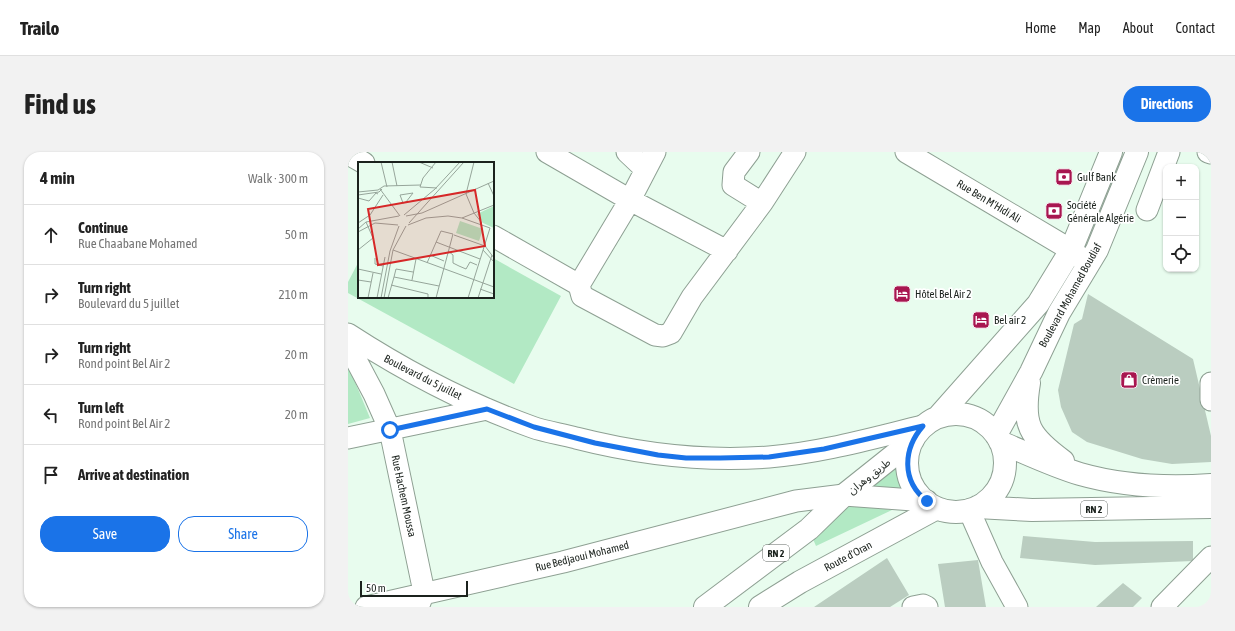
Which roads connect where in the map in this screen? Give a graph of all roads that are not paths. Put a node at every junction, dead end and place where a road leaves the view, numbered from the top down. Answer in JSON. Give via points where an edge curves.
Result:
{"nodes":[{"id":1,"x":547,"y":152,"type":"edge"},
{"id":2,"x":628,"y":152,"type":"edge"},
{"id":3,"x":749,"y":152,"type":"edge"},
{"id":4,"x":906,"y":152,"type":"edge"},
{"id":5,"x":1110,"y":152,"type":"edge"},
{"id":6,"x":1136,"y":152,"type":"edge"},
{"id":7,"x":1169,"y":152,"type":"edge"},
{"id":8,"x":1208,"y":152,"type":"edge"},
{"id":9,"x":1211,"y":153,"type":"edge"},
{"id":10,"x":789,"y":154,"type":"edge"},
{"id":11,"x":650,"y":160,"type":"edge"},
{"id":12,"x":630,"y":200,"type":"junction"},
{"id":13,"x":762,"y":203,"type":"junction"},
{"id":14,"x":1147,"y":210,"type":"dead end"},
{"id":15,"x":494,"y":237,"type":"edge"},
{"id":16,"x":1071,"y":250,"type":"junction"},
{"id":17,"x":727,"y":251,"type":"junction"},
{"id":18,"x":1089,"y":264,"type":"junction"},
{"id":19,"x":579,"y":285,"type":"junction"},
{"id":20,"x":348,"y":334,"type":"edge"},
{"id":21,"x":348,"y":345,"type":"edge"},
{"id":22,"x":1031,"y":372,"type":"junction"},
{"id":23,"x":1211,"y":383,"type":"edge"},
{"id":24,"x":1211,"y":400,"type":"edge"},
{"id":25,"x":487,"y":409,"type":"junction"},
{"id":26,"x":925,"y":428,"type":"junction"},
{"id":27,"x":390,"y":430,"type":"junction"},
{"id":28,"x":348,"y":438,"type":"edge"},
{"id":29,"x":998,"y":438,"type":"junction"},
{"id":30,"x":1080,"y":474,"type":"junction"},
{"id":31,"x":1211,"y":485,"type":"edge"},
{"id":32,"x":844,"y":496,"type":"junction"},
{"id":33,"x":932,"y":504,"type":"junction"},
{"id":34,"x":1211,"y":507,"type":"edge"},
{"id":35,"x":973,"y":508,"type":"junction"},
{"id":36,"x":1211,"y":557,"type":"edge"},
{"id":37,"x":421,"y":600,"type":"edge"},
{"id":38,"x":366,"y":607,"type":"edge"},
{"id":39,"x":704,"y":607,"type":"edge"},
{"id":40,"x":760,"y":607,"type":"edge"},
{"id":41,"x":913,"y":607,"type":"edge"},
{"id":42,"x":927,"y":607,"type":"edge"},
{"id":43,"x":1017,"y":607,"type":"edge"},
{"id":44,"x":1162,"y":607,"type":"edge"}],
"edges":[{"from":1,"to":12,"type":"street"},
{"from":2,"to":11,"type":"street"},
{"from":3,"to":13,"type":"street","via":[[734,172],[733,185]]},
{"from":4,"to":16,"type":"street","name":"Rue Ben M'Hidi Ali"},
{"from":5,"to":16,"type":"main road","name":"Boulevard Mohamed Boudiaf"},
{"from":6,"to":18,"type":"main road","name":"Boulevard Mohamed Boudiaf"},
{"from":7,"to":14,"type":"street"},
{"from":8,"to":9,"type":"street"},
{"from":10,"to":13,"type":"street"},
{"from":11,"to":12,"type":"street"},
{"from":12,"to":17,"type":"street"},
{"from":12,"to":19,"type":"street"},
{"from":13,"to":17,"type":"street"},
{"from":15,"to":19,"type":"street"},
{"from":16,"to":18,"type":"street","name":"Rue Ben M'Hidi Ali"},
{"from":16,"to":26,"type":"main road","name":"Boulevard Mohamed Boudiaf","via":[[1038,304]]},
{"from":17,"to":19,"type":"street","via":[[692,297],[671,332],[663,336],[656,335],[582,296]]},
{"from":18,"to":22,"type":"main road","name":"Boulevard Mohamed Boudiaf","via":[[1059,313]]},
{"from":20,"to":25,"type":"street","name":"Boulevard du 5 juillet","via":[[385,358]]},
{"from":21,"to":27,"type":"street","name":"Rue Hachem Moussa"},
{"from":22,"to":29,"type":"main road","name":"Boulevard Mohamed Boudiaf"},
{"from":22,"to":30,"type":"main road","via":[[1026,409],[1031,430],[1036,439],[1050,452]]},
{"from":23,"to":24,"type":"street"},
{"from":25,"to":26,"type":"street","name":"Boulevard du 5 juillet","via":[[534,427],[595,443],[686,458],[769,457],[824,449]]},
{"from":25,"to":27,"type":"street"},
{"from":26,"to":29,"type":"main road","via":[[951,414],[970,417],[987,425]]},
{"from":26,"to":32,"type":"main road","name":"طريق وهران","number":"RN 2"},
{"from":26,"to":33,"type":"main road","via":[[908,454],[908,469],[912,483],[920,496]]},
{"from":27,"to":28,"type":"street"},
{"from":27,"to":37,"type":"street","name":"Rue Hachem Moussa"},
{"from":29,"to":30,"type":"main road"},
{"from":29,"to":35,"type":"main road","via":[[1004,454],[1005,467],[1002,479],[988,500]]},
{"from":30,"to":31,"type":"main road","via":[[1117,482],[1179,488]]},
{"from":32,"to":33,"type":"street","name":"Rue Bedjaoui Mohamed"},
{"from":32,"to":37,"type":"street","name":"Rue Bedjaoui Mohamed","via":[[796,501]]},
{"from":32,"to":39,"type":"main road","number":"RN 2","via":[[809,529]]},
{"from":33,"to":35,"type":"main road","via":[[957,511]]},
{"from":33,"to":40,"type":"main road","name":"Route d'Oran"},
{"from":34,"to":35,"type":"main road","number":"RN 2","via":[[1032,510]]},
{"from":35,"to":43,"type":"street","via":[[992,562]]},
{"from":36,"to":44,"type":"street"},
{"from":37,"to":38,"type":"street","name":"Rue Bedjaoui Mohamed"},
{"from":41,"to":42,"type":"street"}]}
